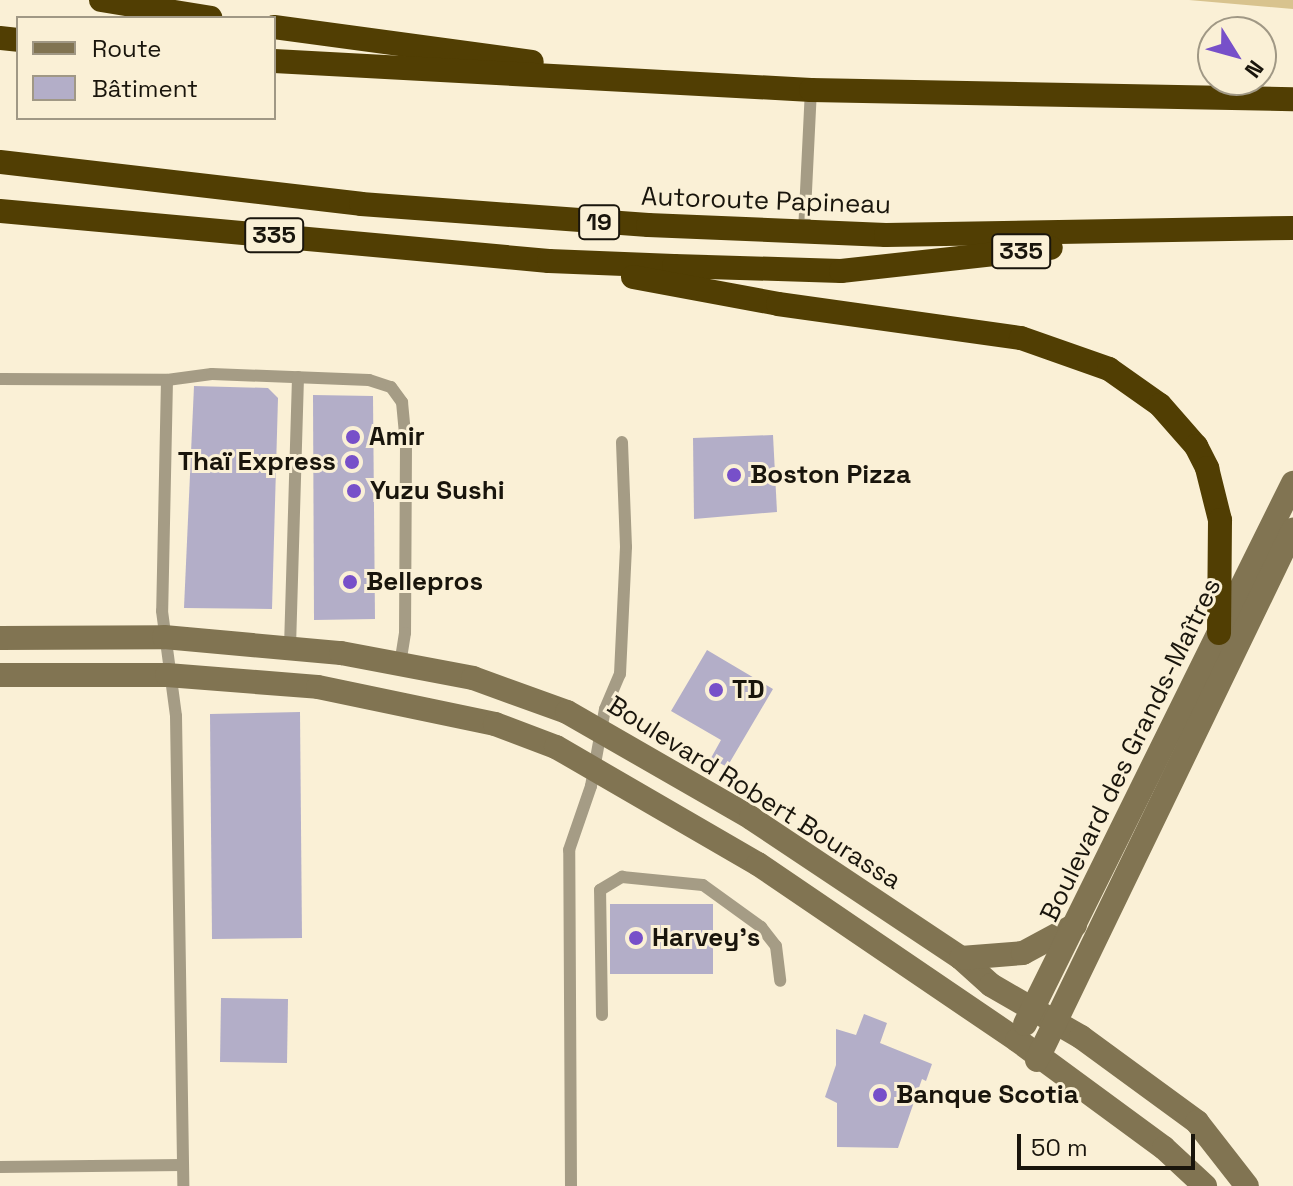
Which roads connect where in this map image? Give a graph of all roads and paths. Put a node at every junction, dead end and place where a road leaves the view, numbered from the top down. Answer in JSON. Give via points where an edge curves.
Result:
{"nodes":[{"id":1,"x":101,"y":0,"type":"edge"},
{"id":2,"x":199,"y":16,"type":"edge"},
{"id":3,"x":276,"y":27,"type":"edge"},
{"id":4,"x":276,"y":61,"type":"edge"},
{"id":5,"x":705,"y":85,"type":"junction"},
{"id":6,"x":811,"y":90,"type":"junction"},
{"id":7,"x":1293,"y":99,"type":"edge"},
{"id":8,"x":0,"y":162,"type":"edge"},
{"id":9,"x":0,"y":211,"type":"edge"},
{"id":10,"x":1293,"y":228,"type":"edge"},
{"id":11,"x":804,"y":232,"type":"junction"},
{"id":12,"x":1201,"y":232,"type":"junction"},
{"id":13,"x":549,"y":261,"type":"junction"},
{"id":14,"x":298,"y":377,"type":"junction"},
{"id":15,"x":0,"y":379,"type":"edge"},
{"id":16,"x":167,"y":380,"type":"junction"},
{"id":17,"x":622,"y":442,"type":"dead end"},
{"id":18,"x":1293,"y":483,"type":"edge"},
{"id":19,"x":1293,"y":530,"type":"edge"},
{"id":20,"x":1219,"y":633,"type":"junction"},
{"id":21,"x":164,"y":637,"type":"junction"},
{"id":22,"x":0,"y":638,"type":"edge"},
{"id":23,"x":290,"y":647,"type":"junction"},
{"id":24,"x":400,"y":663,"type":"junction"},
{"id":25,"x":0,"y":675,"type":"edge"},
{"id":26,"x":167,"y":675,"type":"junction"},
{"id":27,"x":601,"y":730,"type":"junction"},
{"id":28,"x":594,"y":770,"type":"junction"},
{"id":29,"x":1075,"y":925,"type":"junction"},
{"id":30,"x":961,"y":958,"type":"junction"},
{"id":31,"x":780,"y":981,"type":"dead end"},
{"id":32,"x":1031,"y":1012,"type":"junction"},
{"id":33,"x":602,"y":1015,"type":"dead end"},
{"id":34,"x":1057,"y":1022,"type":"junction"},
{"id":35,"x":1017,"y":1040,"type":"junction"},
{"id":36,"x":1037,"y":1060,"type":"junction"},
{"id":37,"x":183,"y":1165,"type":"junction"},
{"id":38,"x":0,"y":1167,"type":"edge"},
{"id":39,"x":183,"y":1186,"type":"edge"},
{"id":40,"x":571,"y":1186,"type":"edge"},
{"id":41,"x":1205,"y":1186,"type":"edge"},
{"id":42,"x":1247,"y":1186,"type":"edge"}],
"edges":[{"from":1,"to":2,"type":"highway"},
{"from":3,"to":5,"type":"highway"},
{"from":4,"to":5,"type":"highway"},
{"from":5,"to":6,"type":"highway"},
{"from":6,"to":7,"type":"highway"},
{"from":6,"to":11,"type":"lane"},
{"from":8,"to":11,"type":"highway","name":"Autoroute Papineau","number":"19","via":[[361,204]]},
{"from":9,"to":13,"type":"highway","number":"335"},
{"from":10,"to":12,"type":"highway","name":"Autoroute Papineau","number":"19"},
{"from":11,"to":12,"type":"highway","name":"Autoroute Papineau","number":"19"},
{"from":12,"to":13,"type":"highway","number":"335","via":[[841,271]]},
{"from":13,"to":20,"type":"highway","via":[[778,304],[1021,338],[1109,369],[1160,405],[1196,446],[1207,468],[1220,520]]},
{"from":14,"to":16,"type":"lane","via":[[212,374]]},
{"from":14,"to":23,"type":"lane"},
{"from":14,"to":24,"type":"lane","via":[[382,383],[402,402],[405,633]]},
{"from":15,"to":16,"type":"lane"},
{"from":16,"to":21,"type":"lane"},
{"from":17,"to":27,"type":"lane","via":[[621,659]]},
{"from":18,"to":20,"type":"street","name":"Boulevard des Grands-Maîtres"},
{"from":19,"to":34,"type":"street","name":"Boulevard des Grands-Maîtres"},
{"from":20,"to":29,"type":"street","name":"Boulevard des Grands-Maîtres"},
{"from":21,"to":22,"type":"street","name":"Boulevard Robert Bourassa"},
{"from":21,"to":23,"type":"street","name":"Boulevard Robert Bourassa"},
{"from":21,"to":26,"type":"lane"},
{"from":23,"to":24,"type":"street","name":"Boulevard Robert Bourassa"},
{"from":24,"to":27,"type":"street","name":"Boulevard Robert Bourassa","via":[[498,687]]},
{"from":25,"to":26,"type":"street"},
{"from":26,"to":28,"type":"street","via":[[318,687],[388,699],[495,724],[556,747]]},
{"from":26,"to":37,"type":"lane","via":[[176,716]]},
{"from":27,"to":28,"type":"lane"},
{"from":27,"to":30,"type":"street","name":"Boulevard Robert Bourassa","via":[[751,818]]},
{"from":28,"to":35,"type":"street","via":[[758,864]]},
{"from":28,"to":40,"type":"lane","via":[[571,837],[568,872]]},
{"from":29,"to":30,"type":"street","via":[[1023,953]]},
{"from":29,"to":32,"type":"street","name":"Boulevard des Grands-Maîtres"},
{"from":30,"to":32,"type":"street","name":"Boulevard Robert Bourassa"},
{"from":31,"to":33,"type":"lane","via":[[776,946],[761,927],[703,885],[622,877],[600,890]]},
{"from":32,"to":34,"type":"street","name":"Boulevard Robert Bourassa"},
{"from":32,"to":35,"type":"street","name":"Boulevard des Grands-Maîtres"},
{"from":34,"to":36,"type":"street","name":"Boulevard des Grands-Maîtres"},
{"from":34,"to":42,"type":"street","name":"Boulevard Robert Bourassa","via":[[1197,1122]]},
{"from":35,"to":36,"type":"street"},
{"from":36,"to":41,"type":"street","via":[[1164,1148]]},
{"from":37,"to":38,"type":"lane"},
{"from":37,"to":39,"type":"lane"}]}
